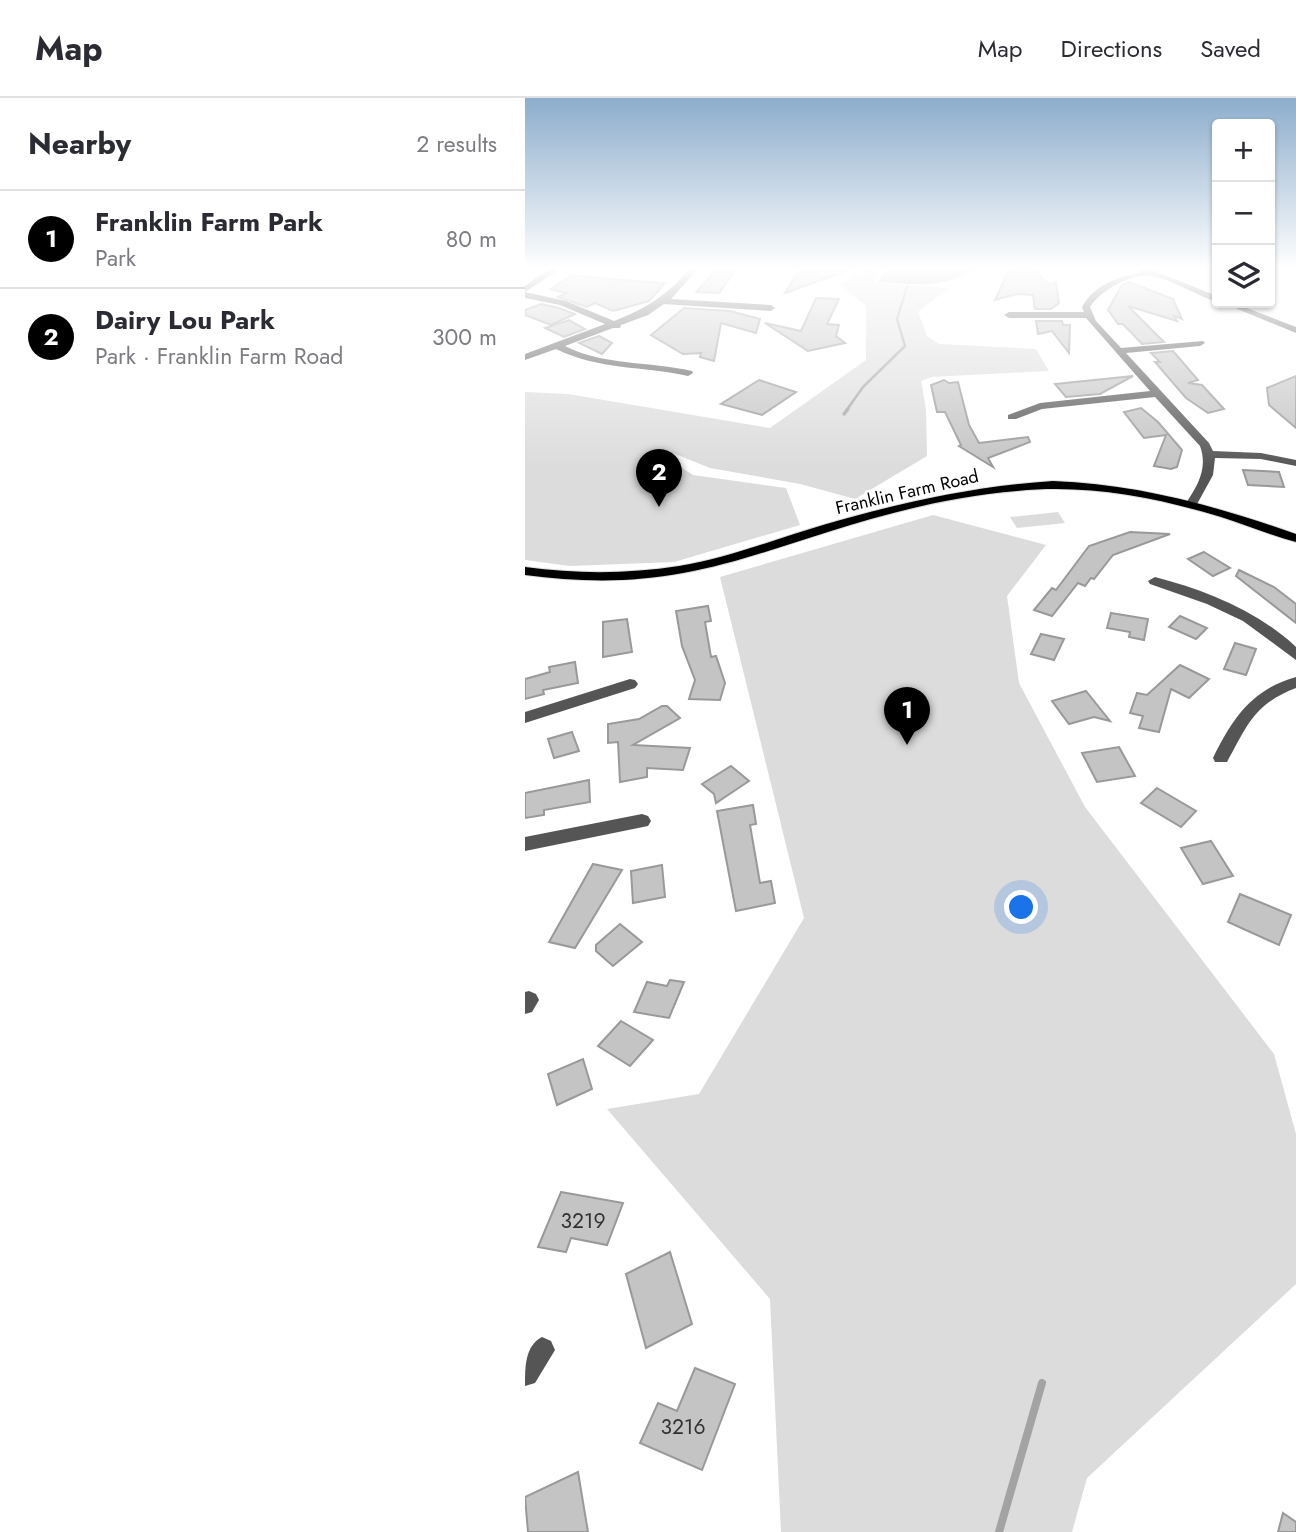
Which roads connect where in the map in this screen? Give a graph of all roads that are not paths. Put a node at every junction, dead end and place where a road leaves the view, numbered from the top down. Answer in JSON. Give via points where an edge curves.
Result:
{"nodes":[{"id":1,"x":592,"y":334,"type":"edge"},
{"id":2,"x":1105,"y":334,"type":"edge"},
{"id":3,"x":1200,"y":343,"type":"dead end"},
{"id":4,"x":556,"y":345,"type":"junction"},
{"id":5,"x":1120,"y":351,"type":"junction"},
{"id":6,"x":525,"y":356,"type":"edge"},
{"id":7,"x":688,"y":373,"type":"dead end"},
{"id":8,"x":1159,"y":393,"type":"junction"},
{"id":9,"x":1011,"y":417,"type":"dead end"},
{"id":10,"x":1209,"y":454,"type":"junction"},
{"id":11,"x":1296,"y":463,"type":"edge"},
{"id":12,"x":1192,"y":503,"type":"junction"},
{"id":13,"x":1296,"y":538,"type":"edge"},
{"id":14,"x":525,"y":571,"type":"edge"},
{"id":15,"x":1155,"y":581,"type":"dead end"},
{"id":16,"x":1296,"y":655,"type":"edge"},
{"id":17,"x":1296,"y":682,"type":"edge"},
{"id":18,"x":630,"y":684,"type":"dead end"},
{"id":19,"x":525,"y":718,"type":"edge"},
{"id":20,"x":1221,"y":758,"type":"dead end"},
{"id":21,"x":642,"y":821,"type":"dead end"},
{"id":22,"x":525,"y":844,"type":"edge"},
{"id":23,"x":542,"y":1350,"type":"dead end"},
{"id":24,"x":525,"y":1374,"type":"edge"}],
"edges":[{"from":1,"to":4,"type":"street"},
{"from":2,"to":5,"type":"street"},
{"from":3,"to":5,"type":"street"},
{"from":4,"to":6,"type":"street"},
{"from":4,"to":7,"type":"street","via":[[598,363]]},
{"from":5,"to":8,"type":"street"},
{"from":8,"to":9,"type":"street","via":[[1039,406]]},
{"from":8,"to":10,"type":"street","via":[[1200,437]]},
{"from":10,"to":11,"type":"street"},
{"from":10,"to":12,"type":"street","via":[[1210,472]]},
{"from":12,"to":13,"type":"main road","name":"Franklin Farm Road"},
{"from":12,"to":14,"type":"main road","name":"Franklin Farm Road","via":[[1099,486],[1017,487],[890,510],[676,570],[601,577]]},
{"from":15,"to":16,"type":"street","via":[[1247,616]]},
{"from":17,"to":20,"type":"street","via":[[1251,706],[1238,721]]},
{"from":18,"to":19,"type":"street"},
{"from":21,"to":22,"type":"street"},
{"from":23,"to":24,"type":"street"}]}
